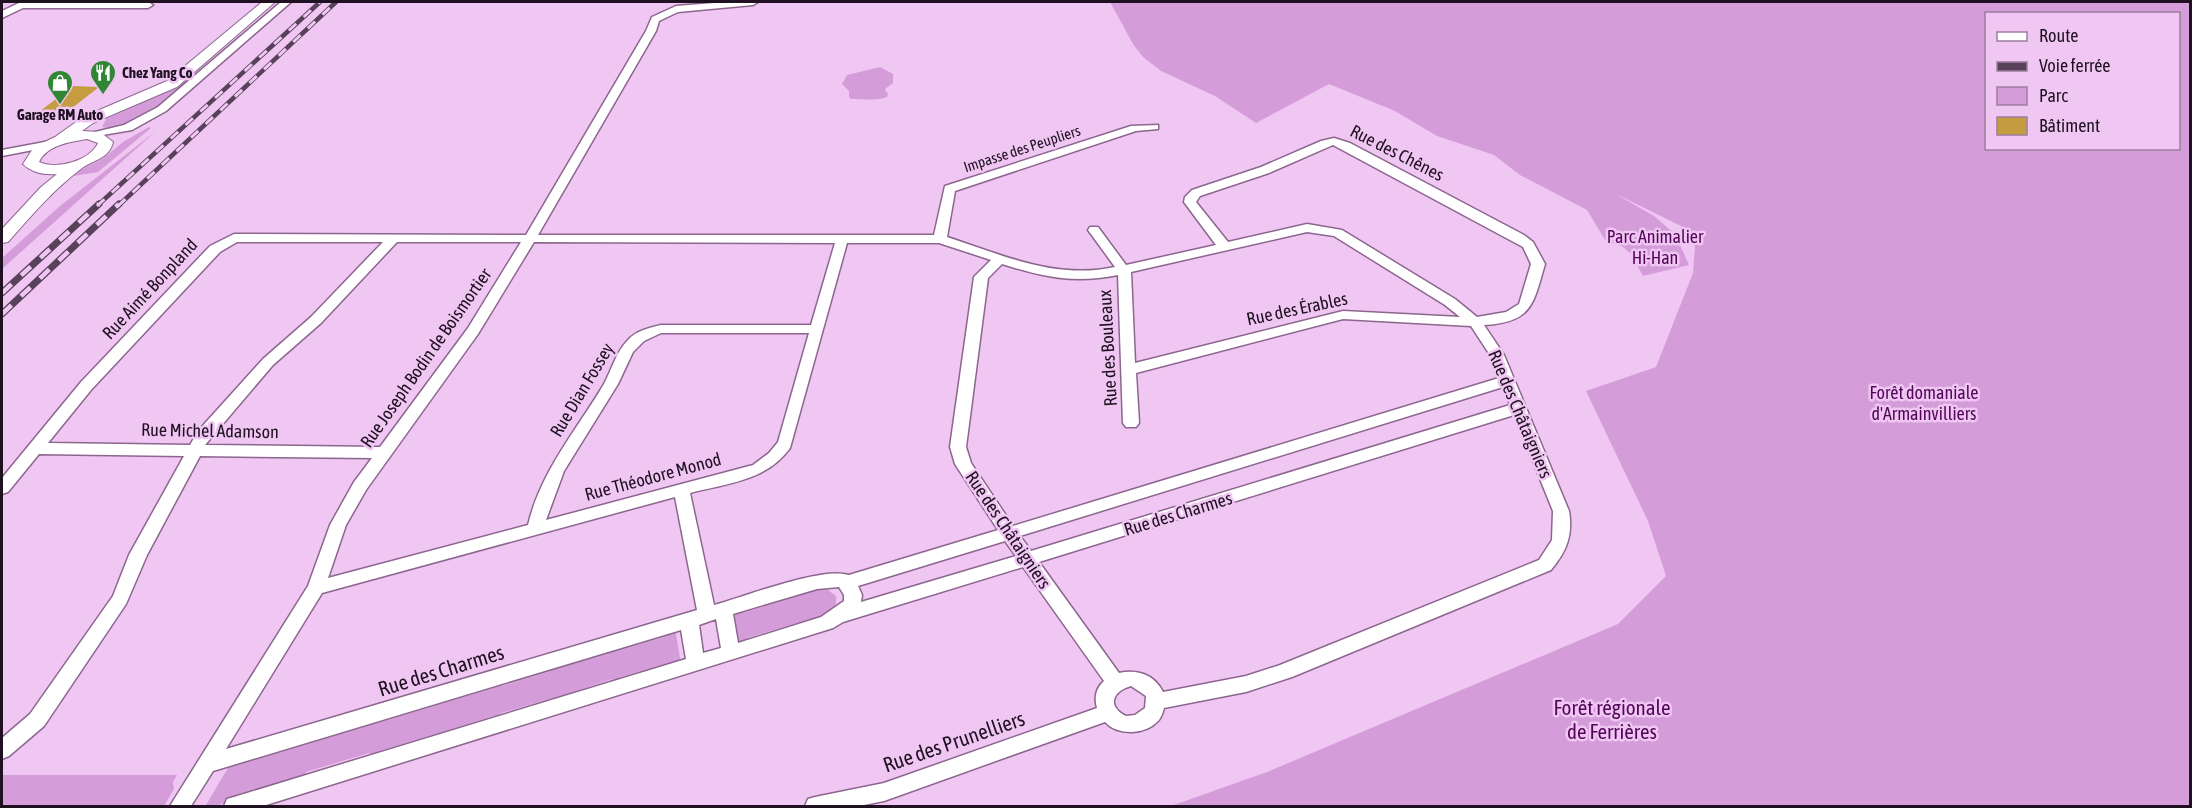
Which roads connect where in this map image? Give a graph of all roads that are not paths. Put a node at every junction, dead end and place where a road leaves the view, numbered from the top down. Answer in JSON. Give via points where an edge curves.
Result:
{"nodes":[{"id":1,"x":269,"y":2,"type":"edge"},
{"id":2,"x":286,"y":2,"type":"edge"},
{"id":3,"x":753,"y":2,"type":"edge"},
{"id":4,"x":24,"y":3,"type":"edge"},
{"id":5,"x":143,"y":4,"type":"edge"},
{"id":6,"x":2,"y":15,"type":"edge"},
{"id":7,"x":127,"y":104,"type":"junction"},
{"id":8,"x":162,"y":109,"type":"junction"},
{"id":9,"x":1154,"y":127,"type":"dead end"},
{"id":10,"x":91,"y":135,"type":"junction"},
{"id":11,"x":54,"y":142,"type":"junction"},
{"id":12,"x":104,"y":149,"type":"junction"},
{"id":13,"x":2,"y":153,"type":"edge"},
{"id":14,"x":2,"y":159,"type":"edge"},
{"id":15,"x":82,"y":163,"type":"junction"},
{"id":16,"x":35,"y":166,"type":"junction"},
{"id":17,"x":33,"y":204,"type":"junction"},
{"id":18,"x":1094,"y":230,"type":"dead end"},
{"id":19,"x":395,"y":237,"type":"junction"},
{"id":20,"x":2,"y":238,"type":"edge"},
{"id":21,"x":529,"y":239,"type":"junction"},
{"id":22,"x":842,"y":239,"type":"junction"},
{"id":23,"x":940,"y":239,"type":"junction"},
{"id":24,"x":1225,"y":247,"type":"junction"},
{"id":25,"x":998,"y":260,"type":"junction"},
{"id":26,"x":1124,"y":271,"type":"junction"},
{"id":27,"x":1476,"y":322,"type":"junction"},
{"id":28,"x":816,"y":328,"type":"junction"},
{"id":29,"x":1128,"y":370,"type":"junction"},
{"id":30,"x":1508,"y":380,"type":"junction"},
{"id":31,"x":1518,"y":408,"type":"junction"},
{"id":32,"x":1131,"y":423,"type":"dead end"},
{"id":33,"x":37,"y":448,"type":"junction"},
{"id":34,"x":195,"y":450,"type":"junction"},
{"id":35,"x":383,"y":453,"type":"junction"},
{"id":36,"x":2,"y":488,"type":"edge"},
{"id":37,"x":681,"y":489,"type":"junction"},
{"id":38,"x":535,"y":529,"type":"junction"},
{"id":39,"x":1008,"y":532,"type":"junction"},
{"id":40,"x":1027,"y":559,"type":"junction"},
{"id":41,"x":846,"y":583,"type":"junction"},
{"id":42,"x":316,"y":588,"type":"junction"},
{"id":43,"x":706,"y":615,"type":"junction"},
{"id":44,"x":837,"y":617,"type":"junction"},
{"id":45,"x":731,"y":653,"type":"junction"},
{"id":46,"x":696,"y":664,"type":"junction"},
{"id":47,"x":1115,"y":682,"type":"junction"},
{"id":48,"x":1157,"y":700,"type":"junction"},
{"id":49,"x":1107,"y":713,"type":"junction"},
{"id":50,"x":2,"y":750,"type":"edge"},
{"id":51,"x":206,"y":764,"type":"junction"},
{"id":52,"x":180,"y":807,"type":"edge"},
{"id":53,"x":234,"y":807,"type":"edge"},
{"id":54,"x":815,"y":807,"type":"edge"}],
"edges":[{"from":1,"to":7,"type":"main road","via":[[172,84]]},
{"from":2,"to":8,"type":"street"},
{"from":3,"to":21,"type":"street","name":"Rue Joseph Bodin de Boismortier","via":[[676,9],[655,19]]},
{"from":4,"to":5,"type":"street"},
{"from":4,"to":6,"type":"street"},
{"from":7,"to":10,"type":"main road","via":[[101,118]]},
{"from":7,"to":11,"type":"main road","via":[[88,120]]},
{"from":8,"to":10,"type":"street","via":[[128,128]]},
{"from":8,"to":12,"type":"street","via":[[139,131]]},
{"from":9,"to":23,"type":"street","name":"Impasse des Peupliers","via":[[1135,128],[949,189]]},
{"from":10,"to":11,"type":"main road"},
{"from":10,"to":12,"type":"main road","via":[[106,142]]},
{"from":11,"to":13,"type":"street"},
{"from":11,"to":16,"type":"main road","via":[[36,153]]},
{"from":12,"to":15,"type":"main road"},
{"from":14,"to":16,"type":"street"},
{"from":15,"to":16,"type":"main road","via":[[56,169]]},
{"from":15,"to":17,"type":"main road"},
{"from":16,"to":17,"type":"main road","via":[[39,183]]},
{"from":17,"to":20,"type":"main road"},
{"from":18,"to":26,"type":"street"},
{"from":19,"to":21,"type":"street","name":"Rue Aimé Bonpland"},
{"from":19,"to":33,"type":"street","name":"Rue Aimé Bonpland","via":[[247,236],[222,242],[86,387]]},
{"from":19,"to":34,"type":"street","via":[[316,320],[244,387]]},
{"from":21,"to":22,"type":"street"},
{"from":21,"to":35,"type":"street","name":"Rue Joseph Bodin de Boismortier","via":[[473,331]]},
{"from":22,"to":23,"type":"street"},
{"from":22,"to":28,"type":"street","name":"Rue Théodore Monod"},
{"from":23,"to":25,"type":"street","name":"Rue des Châtaigniers"},
{"from":24,"to":26,"type":"street","name":"Rue des Châtaigniers"},
{"from":24,"to":27,"type":"street","name":"Rue des Châtaigniers","via":[[1307,228],[1338,233]]},
{"from":24,"to":27,"type":"street","name":"Rue des Chênes","via":[[1190,202],[1191,197],[1325,143],[1342,143],[1528,245],[1538,264],[1525,306],[1514,316]]},
{"from":25,"to":26,"type":"street","name":"Rue des Châtaigniers","via":[[1068,276]]},
{"from":25,"to":39,"type":"street","name":"Rue des Châtaigniers","via":[[981,277],[958,447],[963,464]]},
{"from":26,"to":29,"type":"street","name":"Rue des Bouleaux"},
{"from":27,"to":29,"type":"street","name":"Rue des Érables","via":[[1343,315]]},
{"from":27,"to":30,"type":"street","name":"Rue des Châtaigniers"},
{"from":28,"to":37,"type":"street","name":"Rue Théodore Monod","via":[[785,444],[775,457],[758,469]]},
{"from":28,"to":38,"type":"street","name":"Rue Dian Fossey","via":[[661,329],[645,333],[632,344],[612,383],[558,466],[543,495]]},
{"from":29,"to":32,"type":"street","name":"Rue des Bouleaux"},
{"from":30,"to":31,"type":"street","name":"Rue des Châtaigniers"},
{"from":30,"to":39,"type":"street","name":"Rue des Charmes"},
{"from":31,"to":40,"type":"street","name":"Rue des Charmes"},
{"from":31,"to":48,"type":"street","name":"Rue des Châtaigniers","via":[[1561,511],[1563,528],[1558,550],[1545,565],[1285,671],[1246,684]]},
{"from":33,"to":34,"type":"street","name":"Rue Michel Adamson"},
{"from":33,"to":36,"type":"street","name":"Rue Aimé Bonpland"},
{"from":34,"to":35,"type":"street","name":"Rue Michel Adamson"},
{"from":34,"to":50,"type":"street","via":[[138,555],[120,599],[37,720]]},
{"from":35,"to":42,"type":"street","name":"Rue Joseph Bodin de Boismortier","via":[[338,525]]},
{"from":37,"to":38,"type":"street","name":"Rue Théodore Monod"},
{"from":37,"to":43,"type":"street"},
{"from":38,"to":42,"type":"street","name":"Rue Théodore Monod"},
{"from":39,"to":40,"type":"street","name":"Rue des Châtaigniers"},
{"from":39,"to":41,"type":"street","name":"Rue des Charmes"},
{"from":40,"to":44,"type":"street","name":"Rue des Charmes"},
{"from":40,"to":47,"type":"street","name":"Rue des Châtaigniers"},
{"from":41,"to":43,"type":"street","name":"Rue des Charmes","via":[[817,582]]},
{"from":41,"to":44,"type":"street","name":"Rue des Charmes","via":[[855,602]]},
{"from":42,"to":51,"type":"street","name":"Rue Joseph Bodin de Boismortier"},
{"from":43,"to":45,"type":"street"},
{"from":43,"to":46,"type":"street"},
{"from":43,"to":51,"type":"street","name":"Rue des Charmes"},
{"from":44,"to":45,"type":"street","name":"Rue des Charmes"},
{"from":45,"to":46,"type":"street","name":"Rue des Charmes"},
{"from":46,"to":53,"type":"street","name":"Rue des Charmes"},
{"from":47,"to":48,"type":"street","via":[[1140,680],[1152,688]]},
{"from":47,"to":49,"type":"street","via":[[1103,699]]},
{"from":48,"to":49,"type":"street","via":[[1152,715],[1138,724],[1120,723]]},
{"from":49,"to":54,"type":"street","name":"Rue des Prunelliers","via":[[884,792]]},
{"from":51,"to":52,"type":"street","name":"Rue Joseph Bodin de Boismortier"}]}
